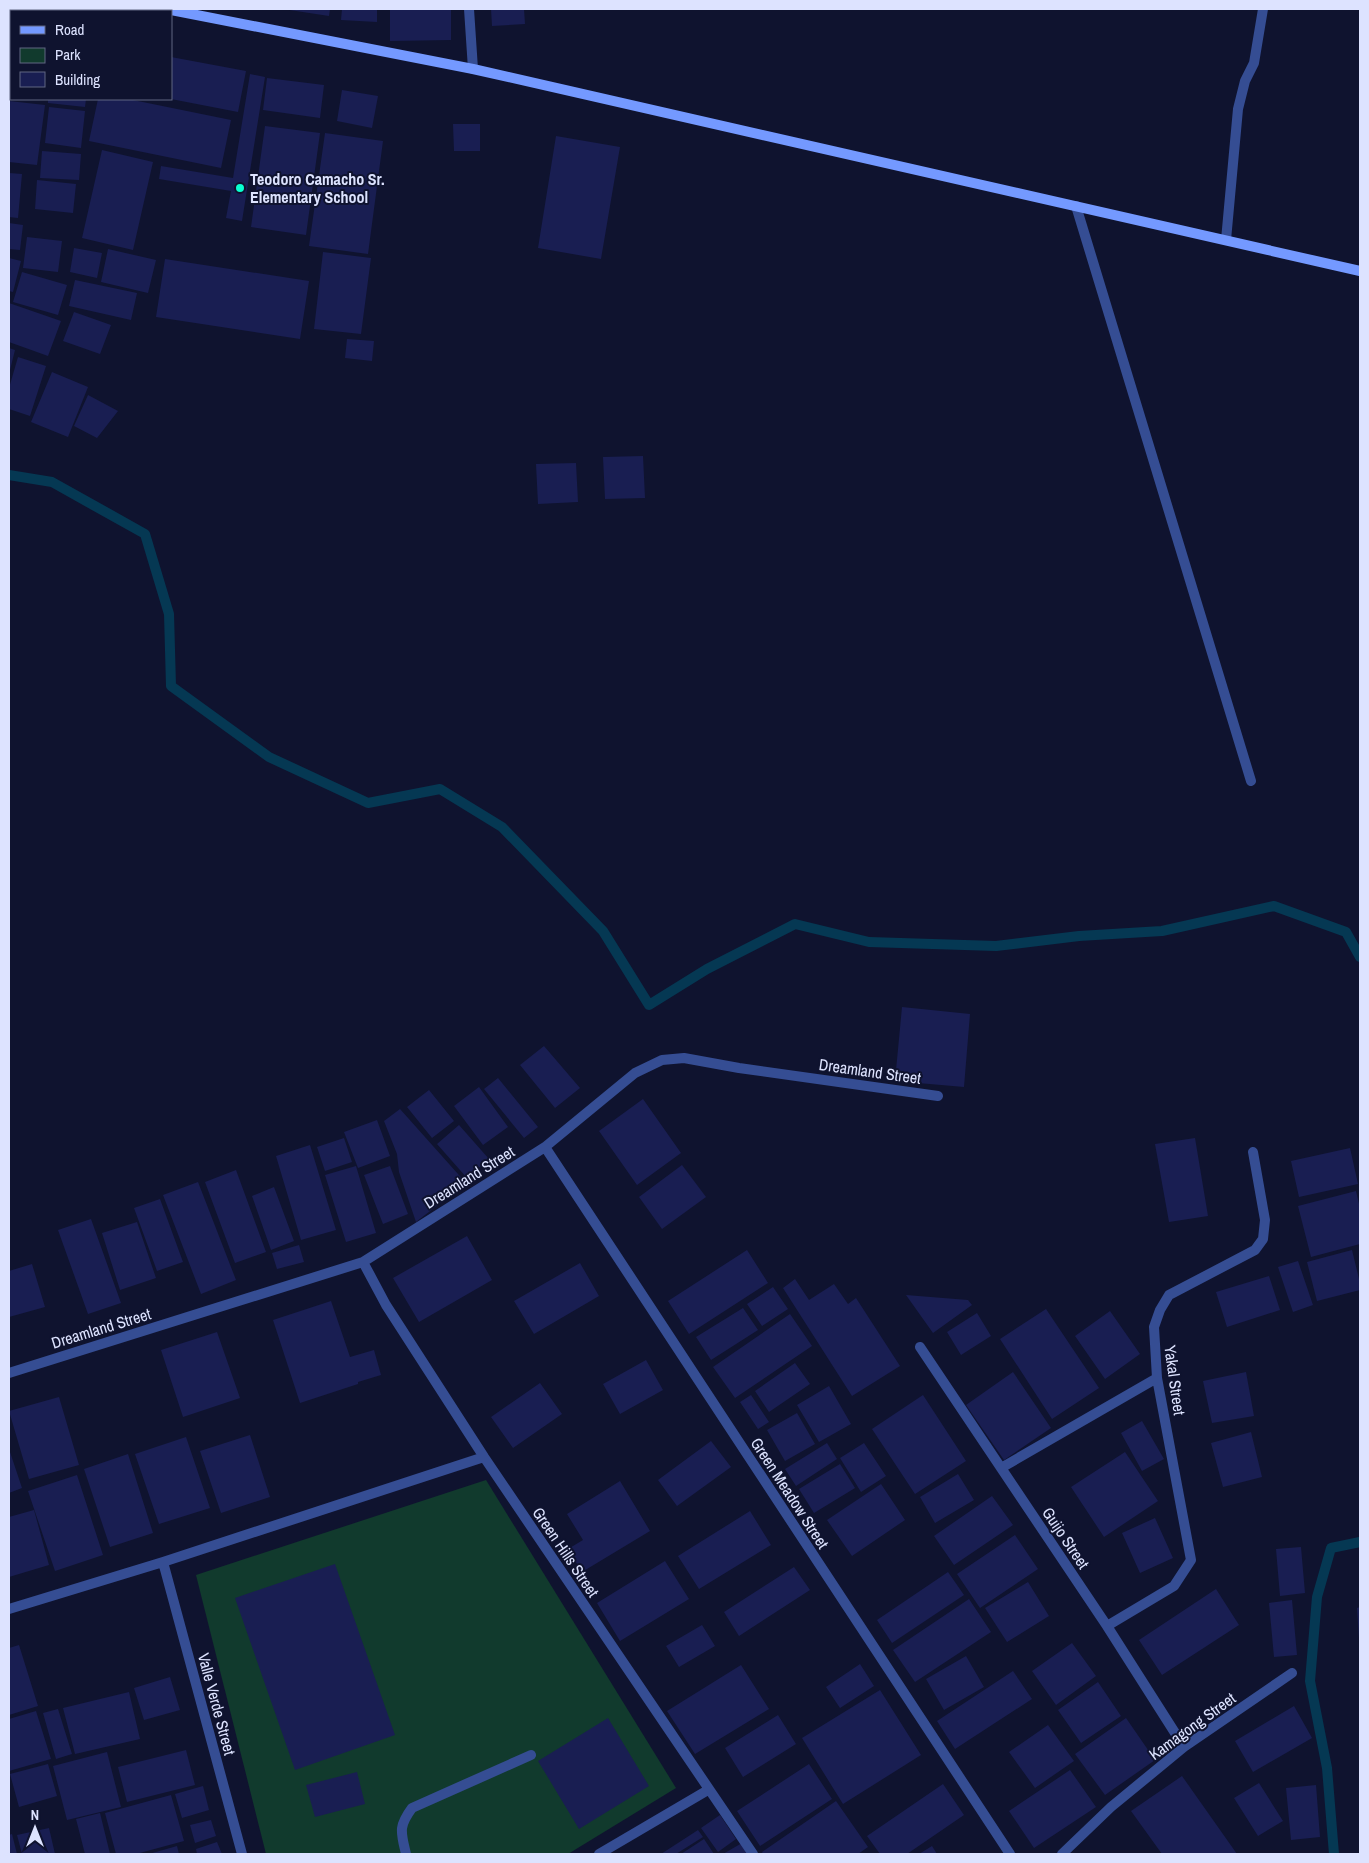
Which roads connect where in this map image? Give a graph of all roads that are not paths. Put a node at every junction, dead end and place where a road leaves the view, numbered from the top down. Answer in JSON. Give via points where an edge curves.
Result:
{"nodes":[{"id":1,"x":469,"y":9,"type":"edge"},
{"id":2,"x":1263,"y":9,"type":"edge"},
{"id":3,"x":172,"y":10,"type":"edge"},
{"id":4,"x":473,"y":69,"type":"junction"},
{"id":5,"x":1076,"y":206,"type":"junction"},
{"id":6,"x":1226,"y":240,"type":"junction"},
{"id":7,"x":1360,"y":271,"type":"edge"},
{"id":8,"x":1251,"y":781,"type":"dead end"},
{"id":9,"x":938,"y":1096,"type":"dead end"},
{"id":10,"x":545,"y":1147,"type":"junction"},
{"id":11,"x":1253,"y":1152,"type":"dead end"},
{"id":12,"x":363,"y":1262,"type":"junction"},
{"id":13,"x":920,"y":1347,"type":"dead end"},
{"id":14,"x":9,"y":1373,"type":"edge"},
{"id":15,"x":1157,"y":1378,"type":"junction"},
{"id":16,"x":484,"y":1457,"type":"junction"},
{"id":17,"x":1001,"y":1468,"type":"junction"},
{"id":18,"x":163,"y":1562,"type":"junction"},
{"id":19,"x":9,"y":1609,"type":"edge"},
{"id":20,"x":1107,"y":1626,"type":"junction"},
{"id":21,"x":1292,"y":1673,"type":"dead end"},
{"id":22,"x":1184,"y":1747,"type":"junction"},
{"id":23,"x":530,"y":1756,"type":"dead end"},
{"id":24,"x":708,"y":1790,"type":"junction"},
{"id":25,"x":242,"y":1854,"type":"edge"},
{"id":26,"x":406,"y":1854,"type":"edge"},
{"id":27,"x":599,"y":1854,"type":"edge"},
{"id":28,"x":753,"y":1854,"type":"edge"},
{"id":29,"x":1010,"y":1854,"type":"edge"},
{"id":30,"x":1062,"y":1854,"type":"edge"}],
"edges":[{"from":1,"to":4,"type":"street"},
{"from":2,"to":6,"type":"street","via":[[1254,63],[1244,81],[1238,110]]},
{"from":3,"to":4,"type":"street"},
{"from":4,"to":5,"type":"street"},
{"from":5,"to":6,"type":"street"},
{"from":5,"to":8,"type":"street"},
{"from":6,"to":7,"type":"street"},
{"from":9,"to":10,"type":"street","name":"Dreamland Street","via":[[684,1058],[662,1060],[635,1073]]},
{"from":10,"to":12,"type":"street","name":"Dreamland Street"},
{"from":10,"to":29,"type":"street","name":"Green Meadow Street"},
{"from":11,"to":15,"type":"street","name":"Yakal Street","via":[[1265,1220],[1263,1239],[1255,1250],[1169,1295],[1154,1327]]},
{"from":12,"to":14,"type":"street","name":"Dreamland Street"},
{"from":12,"to":16,"type":"street","name":"Green Hills Street","via":[[386,1305]]},
{"from":13,"to":17,"type":"street","name":"Guijo Street"},
{"from":15,"to":17,"type":"street"},
{"from":15,"to":20,"type":"street","name":"Yakal Street","via":[[1191,1560],[1174,1586]]},
{"from":16,"to":18,"type":"street"},
{"from":16,"to":24,"type":"street","name":"Green Hills Street"},
{"from":17,"to":20,"type":"street","name":"Guijo Street"},
{"from":18,"to":19,"type":"street"},
{"from":18,"to":25,"type":"street","name":"Valle Verde Street"},
{"from":20,"to":22,"type":"street","name":"Guijo Street"},
{"from":21,"to":22,"type":"street","name":"Kamagong Street"},
{"from":22,"to":30,"type":"street","name":"Kamagong Street","via":[[1111,1807]]},
{"from":23,"to":26,"type":"street","via":[[412,1808],[402,1820]]},
{"from":24,"to":27,"type":"street"},
{"from":24,"to":28,"type":"street","name":"Green Hills Street"}]}
